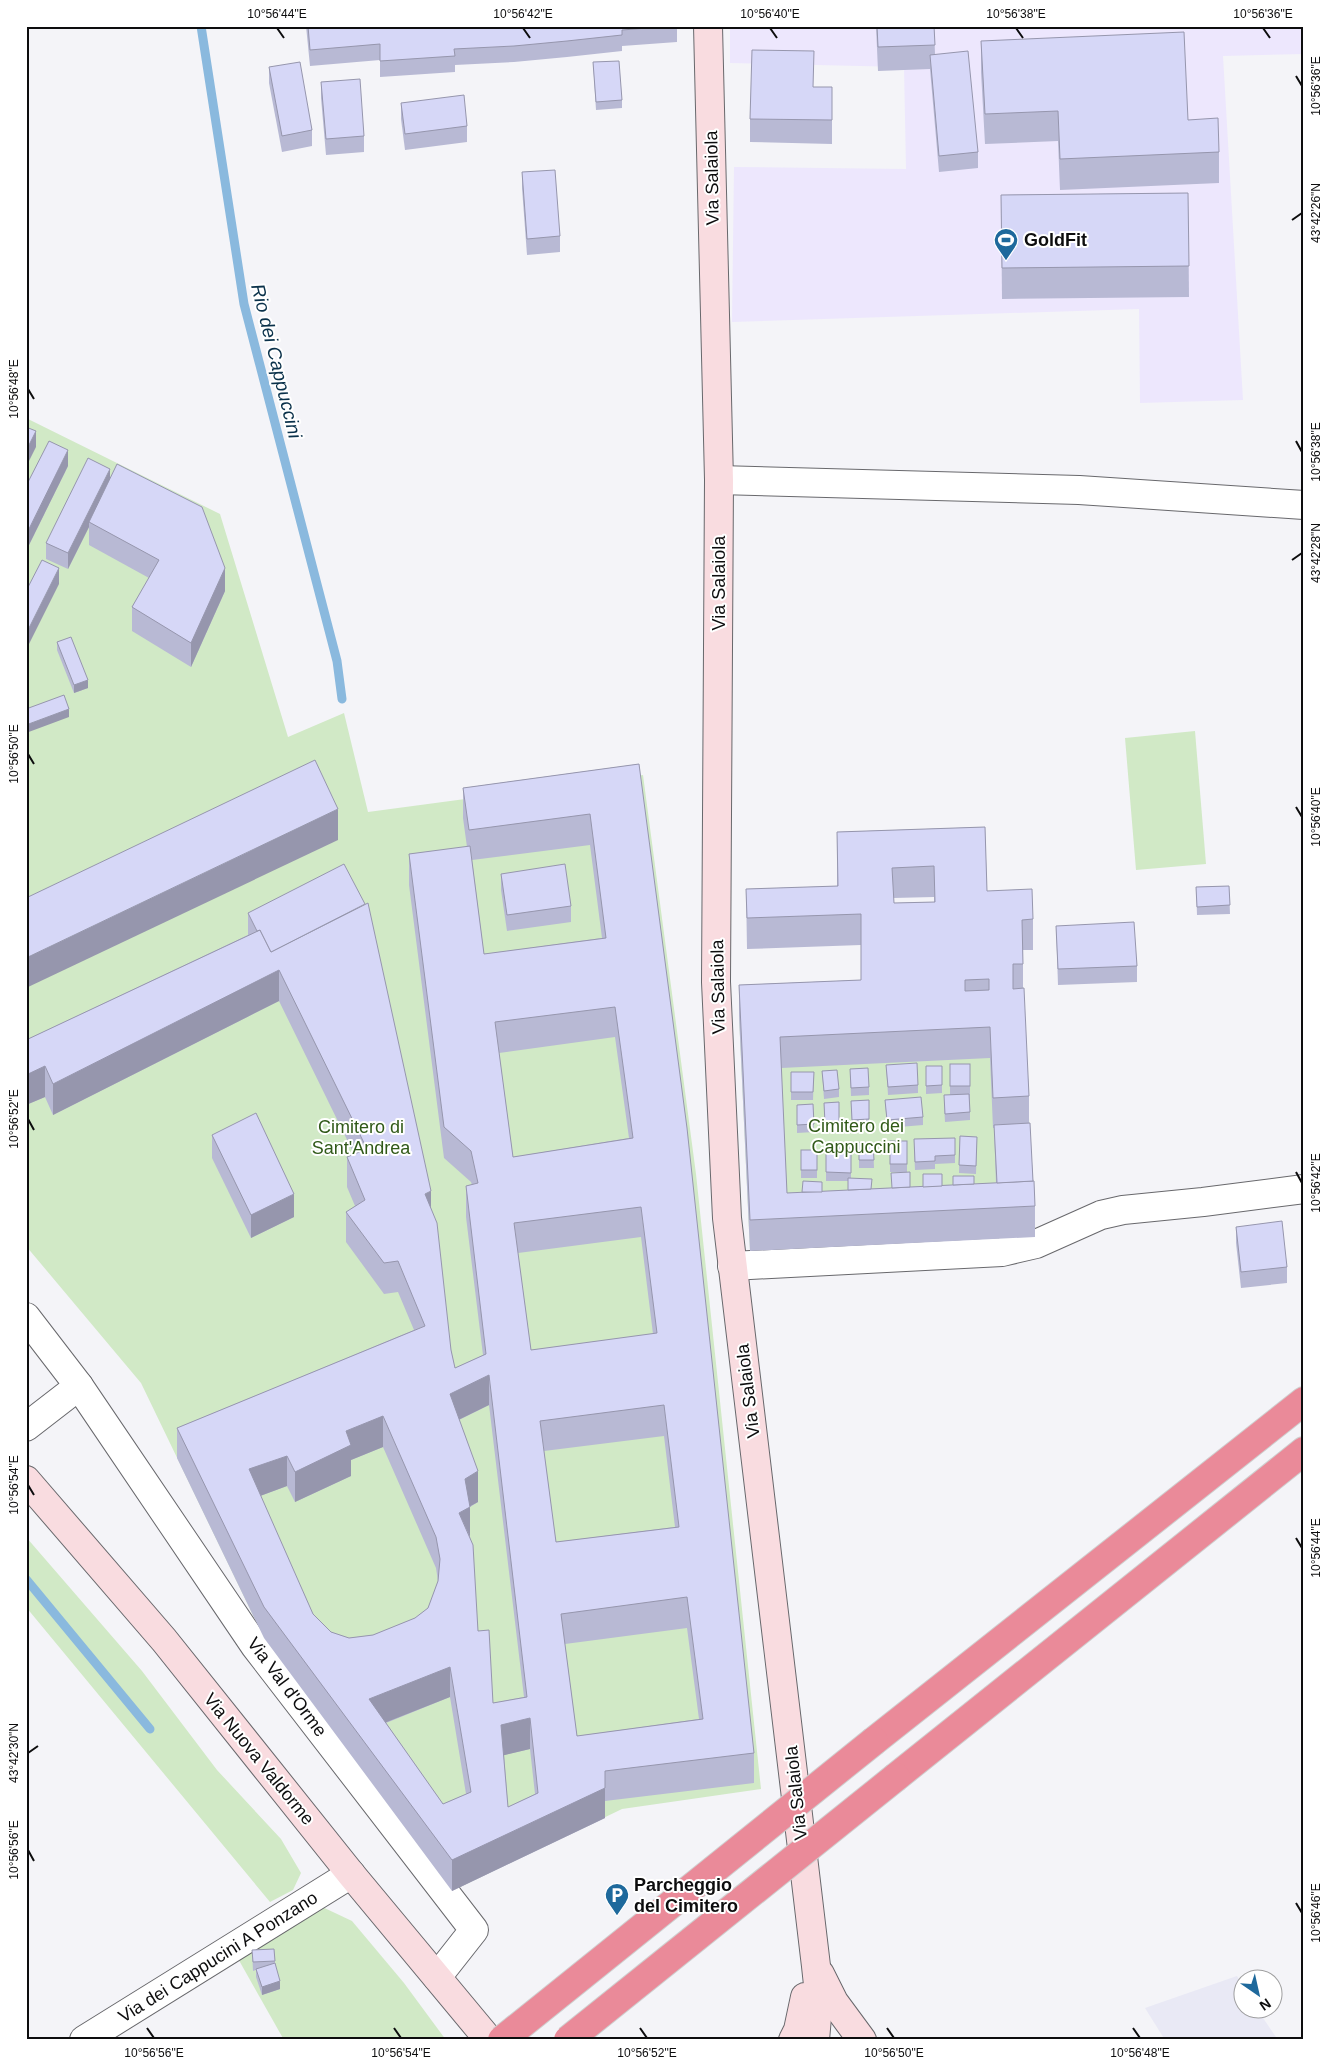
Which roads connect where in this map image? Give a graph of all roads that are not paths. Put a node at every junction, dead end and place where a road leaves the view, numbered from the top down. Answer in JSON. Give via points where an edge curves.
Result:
{"nodes":[{"id":1,"x":708,"y":26,"type":"edge"},
{"id":2,"x":719,"y":480,"type":"junction"},
{"id":3,"x":1304,"y":505,"type":"edge"},
{"id":4,"x":1304,"y":1189,"type":"edge"},
{"id":5,"x":732,"y":1266,"type":"junction"},
{"id":6,"x":26,"y":1317,"type":"edge"},
{"id":7,"x":79,"y":1386,"type":"junction"},
{"id":8,"x":1304,"y":1401,"type":"edge"},
{"id":9,"x":26,"y":1427,"type":"edge"},
{"id":10,"x":1304,"y":1451,"type":"edge"},
{"id":11,"x":26,"y":1480,"type":"edge"},
{"id":12,"x":351,"y":1874,"type":"junction"},
{"id":13,"x":814,"y":1955,"type":"junction"},
{"id":14,"x":437,"y":1977,"type":"junction"},
{"id":15,"x":84,"y":2040,"type":"edge"},
{"id":16,"x":489,"y":2040,"type":"edge"},
{"id":17,"x":502,"y":2040,"type":"edge"},
{"id":18,"x":568,"y":2040,"type":"edge"},
{"id":19,"x":793,"y":2040,"type":"edge"},
{"id":20,"x":815,"y":2040,"type":"edge"},
{"id":21,"x":862,"y":2040,"type":"edge"}],
"edges":[{"from":1,"to":2,"type":"street","name":"Via Salaiola"},
{"from":2,"to":3,"type":"street","via":[[1079,490]]},
{"from":2,"to":5,"type":"street","name":"Via Salaiola","via":[[716,982]]},
{"from":4,"to":5,"type":"street","via":[[1123,1210],[1101,1215],[1036,1244],[1002,1252]]},
{"from":5,"to":13,"type":"street","name":"Via Salaiola"},
{"from":6,"to":7,"type":"street","name":"Via Val d'Orme"},
{"from":7,"to":9,"type":"street"},
{"from":7,"to":14,"type":"street","name":"Via Val d'Orme","via":[[255,1646],[474,1930]]},
{"from":8,"to":17,"type":"highway","bridge":true},
{"from":10,"to":18,"type":"highway","bridge":true},
{"from":11,"to":12,"type":"street","name":"Via Nuova Valdorme","via":[[164,1640]]},
{"from":12,"to":14,"type":"street","name":"Via Nuova Valdorme"},
{"from":12,"to":15,"type":"street","name":"Via dei Cappucini A Ponzano"},
{"from":13,"to":19,"type":"street","name":"Via Salaiola"},
{"from":13,"to":20,"type":"street","name":"Via Salaiola","via":[[819,1994]]},
{"from":13,"to":21,"type":"street","via":[[834,2002]]},
{"from":14,"to":16,"type":"street","name":"Via Nuova Valdorme"}]}
